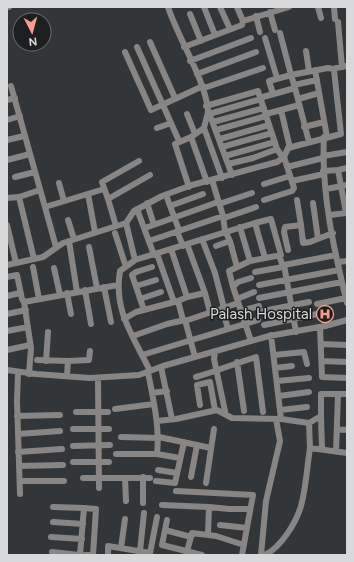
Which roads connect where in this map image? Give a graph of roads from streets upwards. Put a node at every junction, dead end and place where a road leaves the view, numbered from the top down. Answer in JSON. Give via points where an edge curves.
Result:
{"nodes":[{"id":1,"x":168,"y":7,"type":"edge"},
{"id":2,"x":204,"y":7,"type":"edge"},
{"id":3,"x":220,"y":7,"type":"edge"},
{"id":4,"x":237,"y":7,"type":"edge"},
{"id":5,"x":280,"y":7,"type":"edge"},
{"id":6,"x":289,"y":7,"type":"edge"},
{"id":7,"x":318,"y":7,"type":"edge"},
{"id":8,"x":334,"y":7,"type":"edge"},
{"id":9,"x":271,"y":10,"type":"edge"},
{"id":10,"x":190,"y":14,"type":"dead end"},
{"id":11,"x":256,"y":16,"type":"junction"},
{"id":12,"x":321,"y":18,"type":"dead end"},
{"id":13,"x":243,"y":21,"type":"junction"},
{"id":14,"x":230,"y":29,"type":"junction"},
{"id":15,"x":260,"y":32,"type":"dead end"},
{"id":16,"x":215,"y":35,"type":"junction"},
{"id":17,"x":251,"y":38,"type":"dead end"},
{"id":18,"x":265,"y":38,"type":"dead end"},
{"id":19,"x":201,"y":40,"type":"junction"},
{"id":20,"x":150,"y":42,"type":"dead end"},
{"id":21,"x":184,"y":47,"type":"junction"},
{"id":22,"x":137,"y":48,"type":"dead end"},
{"id":23,"x":306,"y":51,"type":"dead end"},
{"id":24,"x":125,"y":52,"type":"dead end"},
{"id":25,"x":256,"y":52,"type":"dead end"},
{"id":26,"x":190,"y":61,"type":"junction"},
{"id":27,"x":344,"y":67,"type":"edge"},
{"id":28,"x":263,"y":68,"type":"dead end"},
{"id":29,"x":334,"y":69,"type":"junction"},
{"id":30,"x":312,"y":71,"type":"junction"},
{"id":31,"x":197,"y":74,"type":"junction"},
{"id":32,"x":291,"y":75,"type":"junction"},
{"id":33,"x":277,"y":78,"type":"junction"},
{"id":34,"x":317,"y":80,"type":"junction"},
{"id":35,"x":11,"y":86,"type":"dead end"},
{"id":36,"x":203,"y":87,"type":"junction"},
{"id":37,"x":294,"y":87,"type":"junction"},
{"id":38,"x":319,"y":93,"type":"junction"},
{"id":39,"x":273,"y":94,"type":"junction"},
{"id":40,"x":15,"y":98,"type":"junction"},
{"id":41,"x":175,"y":98,"type":"junction"},
{"id":42,"x":262,"y":98,"type":"junction"},
{"id":43,"x":7,"y":100,"type":"edge"},
{"id":44,"x":298,"y":102,"type":"junction"},
{"id":45,"x":163,"y":105,"type":"junction"},
{"id":46,"x":208,"y":110,"type":"junction"},
{"id":47,"x":281,"y":110,"type":"junction"},
{"id":48,"x":266,"y":112,"type":"junction"},
{"id":49,"x":186,"y":114,"type":"dead end"},
{"id":50,"x":20,"y":116,"type":"junction"},
{"id":51,"x":7,"y":120,"type":"edge"},
{"id":52,"x":213,"y":122,"type":"junction"},
{"id":53,"x":324,"y":122,"type":"junction"},
{"id":54,"x":170,"y":123,"type":"junction"},
{"id":55,"x":269,"y":125,"type":"junction"},
{"id":56,"x":304,"y":127,"type":"junction"},
{"id":57,"x":157,"y":128,"type":"dead end"},
{"id":58,"x":204,"y":128,"type":"junction"},
{"id":59,"x":216,"y":130,"type":"junction"},
{"id":60,"x":272,"y":133,"type":"junction"},
{"id":61,"x":193,"y":135,"type":"junction"},
{"id":62,"x":24,"y":136,"type":"junction"},
{"id":63,"x":326,"y":137,"type":"junction"},
{"id":64,"x":220,"y":139,"type":"junction"},
{"id":65,"x":7,"y":140,"type":"edge"},
{"id":66,"x":179,"y":141,"type":"junction"},
{"id":67,"x":275,"y":142,"type":"junction"},
{"id":68,"x":310,"y":142,"type":"junction"},
{"id":69,"x":222,"y":147,"type":"junction"},
{"id":70,"x":290,"y":148,"type":"junction"},
{"id":71,"x":277,"y":149,"type":"junction"},
{"id":72,"x":347,"y":152,"type":"edge"},
{"id":73,"x":30,"y":154,"type":"junction"},
{"id":74,"x":225,"y":156,"type":"junction"},
{"id":75,"x":323,"y":157,"type":"junction"},
{"id":76,"x":284,"y":158,"type":"junction"},
{"id":77,"x":7,"y":160,"type":"edge"},
{"id":78,"x":139,"y":161,"type":"dead end"},
{"id":79,"x":228,"y":164,"type":"junction"},
{"id":80,"x":287,"y":167,"type":"junction"},
{"id":81,"x":347,"y":168,"type":"edge"},
{"id":82,"x":338,"y":170,"type":"junction"},
{"id":83,"x":35,"y":172,"type":"junction"},
{"id":84,"x":324,"y":173,"type":"junction"},
{"id":85,"x":150,"y":175,"type":"dead end"},
{"id":86,"x":232,"y":175,"type":"junction"},
{"id":87,"x":15,"y":177,"type":"dead end"},
{"id":88,"x":222,"y":178,"type":"junction"},
{"id":89,"x":291,"y":179,"type":"junction"},
{"id":90,"x":209,"y":181,"type":"junction"},
{"id":91,"x":59,"y":183,"type":"dead end"},
{"id":92,"x":264,"y":184,"type":"dead end"},
{"id":93,"x":344,"y":185,"type":"edge"},
{"id":94,"x":189,"y":187,"type":"junction"},
{"id":95,"x":104,"y":188,"type":"junction"},
{"id":96,"x":326,"y":189,"type":"junction"},
{"id":97,"x":40,"y":190,"type":"junction"},
{"id":98,"x":252,"y":193,"type":"dead end"},
{"id":99,"x":88,"y":194,"type":"junction"},
{"id":100,"x":203,"y":194,"type":"dead end"},
{"id":101,"x":166,"y":195,"type":"junction"},
{"id":102,"x":19,"y":197,"type":"junction"},
{"id":103,"x":7,"y":198,"type":"edge"},
{"id":104,"x":108,"y":199,"type":"junction"},
{"id":105,"x":264,"y":200,"type":"dead end"},
{"id":106,"x":297,"y":200,"type":"dead end"},
{"id":107,"x":64,"y":201,"type":"junction"},
{"id":108,"x":147,"y":203,"type":"junction"},
{"id":109,"x":219,"y":203,"type":"junction"},
{"id":110,"x":313,"y":203,"type":"dead end"},
{"id":111,"x":170,"y":206,"type":"junction"},
{"id":112,"x":45,"y":207,"type":"junction"},
{"id":113,"x":256,"y":207,"type":"dead end"},
{"id":114,"x":137,"y":209,"type":"junction"},
{"id":115,"x":346,"y":213,"type":"edge"},
{"id":116,"x":330,"y":215,"type":"junction"},
{"id":117,"x":223,"y":217,"type":"junction"},
{"id":118,"x":174,"y":218,"type":"junction"},
{"id":119,"x":68,"y":220,"type":"dead end"},
{"id":120,"x":126,"y":223,"type":"junction"},
{"id":121,"x":255,"y":224,"type":"junction"},
{"id":122,"x":7,"y":225,"type":"edge"},
{"id":123,"x":154,"y":225,"type":"junction"},
{"id":124,"x":301,"y":225,"type":"junction"},
{"id":125,"x":116,"y":226,"type":"junction"},
{"id":126,"x":240,"y":227,"type":"junction"},
{"id":127,"x":145,"y":228,"type":"junction"},
{"id":128,"x":178,"y":231,"type":"junction"},
{"id":129,"x":226,"y":231,"type":"junction"},
{"id":130,"x":95,"y":232,"type":"junction"},
{"id":131,"x":115,"y":233,"type":"dead end"},
{"id":132,"x":333,"y":233,"type":"junction"},
{"id":133,"x":202,"y":239,"type":"junction"},
{"id":134,"x":318,"y":239,"type":"junction"},
{"id":135,"x":72,"y":240,"type":"junction"},
{"id":136,"x":230,"y":240,"type":"junction"},
{"id":137,"x":149,"y":241,"type":"junction"},
{"id":138,"x":185,"y":245,"type":"junction"},
{"id":139,"x":216,"y":246,"type":"dead end"},
{"id":140,"x":56,"y":247,"type":"junction"},
{"id":141,"x":89,"y":247,"type":"dead end"},
{"id":142,"x":171,"y":250,"type":"junction"},
{"id":143,"x":288,"y":250,"type":"dead end"},
{"id":144,"x":156,"y":255,"type":"junction"},
{"id":145,"x":279,"y":255,"type":"junction"},
{"id":146,"x":336,"y":255,"type":"junction"},
{"id":147,"x":265,"y":258,"type":"junction"},
{"id":148,"x":34,"y":259,"type":"junction"},
{"id":149,"x":135,"y":260,"type":"junction"},
{"id":150,"x":347,"y":260,"type":"edge"},
{"id":151,"x":250,"y":261,"type":"junction"},
{"id":152,"x":338,"y":262,"type":"junction"},
{"id":153,"x":16,"y":263,"type":"junction"},
{"id":154,"x":7,"y":265,"type":"edge"},
{"id":155,"x":33,"y":267,"type":"dead end"},
{"id":156,"x":126,"y":267,"type":"junction"},
{"id":157,"x":237,"y":267,"type":"junction"},
{"id":158,"x":283,"y":267,"type":"junction"},
{"id":159,"x":54,"y":268,"type":"dead end"},
{"id":160,"x":152,"y":268,"type":"dead end"},
{"id":161,"x":340,"y":270,"type":"junction"},
{"id":162,"x":7,"y":277,"type":"edge"},
{"id":163,"x":156,"y":280,"type":"dead end"},
{"id":164,"x":286,"y":280,"type":"junction"},
{"id":165,"x":342,"y":282,"type":"junction"},
{"id":166,"x":118,"y":285,"type":"junction"},
{"id":167,"x":259,"y":285,"type":"dead end"},
{"id":168,"x":136,"y":286,"type":"junction"},
{"id":169,"x":104,"y":287,"type":"junction"},
{"id":170,"x":233,"y":287,"type":"junction"},
{"id":171,"x":97,"y":288,"type":"junction"},
{"id":172,"x":85,"y":290,"type":"junction"},
{"id":173,"x":77,"y":292,"type":"junction"},
{"id":174,"x":161,"y":292,"type":"dead end"},
{"id":175,"x":254,"y":292,"type":"dead end"},
{"id":176,"x":288,"y":292,"type":"junction"},
{"id":177,"x":20,"y":293,"type":"junction"},
{"id":178,"x":205,"y":293,"type":"junction"},
{"id":179,"x":64,"y":294,"type":"junction"},
{"id":180,"x":7,"y":296,"type":"edge"},
{"id":181,"x":346,"y":296,"type":"edge"},
{"id":182,"x":187,"y":298,"type":"junction"},
{"id":183,"x":259,"y":298,"type":"dead end"},
{"id":184,"x":39,"y":299,"type":"junction"},
{"id":185,"x":140,"y":299,"type":"junction"},
{"id":186,"x":176,"y":301,"type":"junction"},
{"id":187,"x":238,"y":301,"type":"junction"},
{"id":188,"x":24,"y":302,"type":"junction"},
{"id":189,"x":309,"y":302,"type":"dead end"},
{"id":190,"x":317,"y":304,"type":"dead end"},
{"id":191,"x":259,"y":306,"type":"dead end"},
{"id":192,"x":291,"y":306,"type":"junction"},
{"id":193,"x":223,"y":308,"type":"junction"},
{"id":194,"x":26,"y":310,"type":"junction"},
{"id":195,"x":144,"y":310,"type":"junction"},
{"id":196,"x":241,"y":311,"type":"junction"},
{"id":197,"x":263,"y":311,"type":"dead end"},
{"id":198,"x":210,"y":312,"type":"junction"},
{"id":199,"x":7,"y":314,"type":"edge"},
{"id":200,"x":71,"y":314,"type":"dead end"},
{"id":201,"x":318,"y":314,"type":"dead end"},
{"id":202,"x":124,"y":319,"type":"junction"},
{"id":203,"x":293,"y":319,"type":"junction"},
{"id":204,"x":258,"y":320,"type":"dead end"},
{"id":205,"x":347,"y":320,"type":"edge"},
{"id":206,"x":184,"y":321,"type":"junction"},
{"id":207,"x":111,"y":322,"type":"dead end"},
{"id":208,"x":91,"y":324,"type":"dead end"},
{"id":209,"x":245,"y":324,"type":"junction"},
{"id":210,"x":264,"y":325,"type":"dead end"},
{"id":211,"x":28,"y":327,"type":"junction"},
{"id":212,"x":320,"y":327,"type":"junction"},
{"id":213,"x":228,"y":329,"type":"junction"},
{"id":214,"x":7,"y":331,"type":"edge"},
{"id":215,"x":48,"y":332,"type":"dead end"},
{"id":216,"x":296,"y":332,"type":"junction"},
{"id":217,"x":271,"y":335,"type":"junction"},
{"id":218,"x":133,"y":336,"type":"junction"},
{"id":219,"x":190,"y":340,"type":"junction"},
{"id":220,"x":251,"y":341,"type":"junction"},
{"id":221,"x":322,"y":344,"type":"junction"},
{"id":222,"x":30,"y":345,"type":"junction"},
{"id":223,"x":347,"y":345,"type":"edge"},
{"id":224,"x":7,"y":350,"type":"edge"},
{"id":225,"x":90,"y":351,"type":"dead end"},
{"id":226,"x":215,"y":352,"type":"junction"},
{"id":227,"x":142,"y":354,"type":"junction"},
{"id":228,"x":274,"y":355,"type":"junction"},
{"id":229,"x":195,"y":357,"type":"junction"},
{"id":230,"x":37,"y":360,"type":"dead end"},
{"id":231,"x":46,"y":360,"type":"junction"},
{"id":232,"x":68,"y":361,"type":"junction"},
{"id":233,"x":322,"y":361,"type":"junction"},
{"id":234,"x":237,"y":362,"type":"junction"},
{"id":235,"x":347,"y":362,"type":"edge"},
{"id":236,"x":307,"y":364,"type":"dead end"},
{"id":237,"x":292,"y":366,"type":"dead end"},
{"id":238,"x":161,"y":367,"type":"junction"},
{"id":239,"x":275,"y":368,"type":"junction"},
{"id":240,"x":7,"y":370,"type":"edge"},
{"id":241,"x":218,"y":371,"type":"junction"},
{"id":242,"x":149,"y":372,"type":"junction"},
{"id":243,"x":18,"y":373,"type":"junction"},
{"id":244,"x":29,"y":374,"type":"junction"},
{"id":245,"x":67,"y":376,"type":"junction"},
{"id":246,"x":196,"y":377,"type":"dead end"},
{"id":247,"x":98,"y":378,"type":"junction"},
{"id":248,"x":309,"y":378,"type":"dead end"},
{"id":249,"x":347,"y":378,"type":"edge"},
{"id":250,"x":277,"y":381,"type":"junction"},
{"id":251,"x":167,"y":391,"type":"junction"},
{"id":252,"x":309,"y":392,"type":"dead end"},
{"id":253,"x":152,"y":394,"type":"junction"},
{"id":254,"x":338,"y":394,"type":"junction"},
{"id":255,"x":347,"y":394,"type":"edge"},
{"id":256,"x":279,"y":396,"type":"junction"},
{"id":257,"x":154,"y":404,"type":"junction"},
{"id":258,"x":200,"y":405,"type":"dead end"},
{"id":259,"x":308,"y":407,"type":"dead end"},
{"id":260,"x":115,"y":409,"type":"dead end"},
{"id":261,"x":215,"y":410,"type":"junction"},
{"id":262,"x":280,"y":410,"type":"junction"},
{"id":263,"x":225,"y":411,"type":"dead end"},
{"id":264,"x":244,"y":411,"type":"dead end"},
{"id":265,"x":76,"y":412,"type":"dead end"},
{"id":266,"x":99,"y":412,"type":"junction"},
{"id":267,"x":108,"y":412,"type":"dead end"},
{"id":268,"x":263,"y":412,"type":"dead end"},
{"id":269,"x":60,"y":415,"type":"dead end"},
{"id":270,"x":18,"y":416,"type":"junction"},
{"id":271,"x":321,"y":416,"type":"junction"},
{"id":272,"x":172,"y":419,"type":"junction"},
{"id":273,"x":279,"y":419,"type":"junction"},
{"id":274,"x":157,"y":420,"type":"junction"},
{"id":275,"x":308,"y":423,"type":"junction"},
{"id":276,"x":99,"y":428,"type":"junction"},
{"id":277,"x":109,"y":428,"type":"dead end"},
{"id":278,"x":214,"y":428,"type":"dead end"},
{"id":279,"x":73,"y":429,"type":"dead end"},
{"id":280,"x":336,"y":429,"type":"junction"},
{"id":281,"x":347,"y":430,"type":"edge"},
{"id":282,"x":60,"y":432,"type":"dead end"},
{"id":283,"x":18,"y":434,"type":"junction"},
{"id":284,"x":121,"y":437,"type":"dead end"},
{"id":285,"x":159,"y":437,"type":"junction"},
{"id":286,"x":184,"y":442,"type":"junction"},
{"id":287,"x":110,"y":444,"type":"dead end"},
{"id":288,"x":99,"y":445,"type":"junction"},
{"id":289,"x":197,"y":445,"type":"junction"},
{"id":290,"x":72,"y":446,"type":"dead end"},
{"id":291,"x":211,"y":448,"type":"junction"},
{"id":292,"x":310,"y":448,"type":"junction"},
{"id":293,"x":62,"y":449,"type":"dead end"},
{"id":294,"x":322,"y":450,"type":"junction"},
{"id":295,"x":18,"y":452,"type":"junction"},
{"id":296,"x":336,"y":452,"type":"junction"},
{"id":297,"x":347,"y":453,"type":"edge"},
{"id":298,"x":116,"y":454,"type":"dead end"},
{"id":299,"x":157,"y":454,"type":"junction"},
{"id":300,"x":180,"y":458,"type":"junction"},
{"id":301,"x":73,"y":462,"type":"dead end"},
{"id":302,"x":99,"y":462,"type":"junction"},
{"id":303,"x":110,"y":462,"type":"dead end"},
{"id":304,"x":63,"y":465,"type":"dead end"},
{"id":305,"x":19,"y":466,"type":"junction"},
{"id":306,"x":158,"y":470,"type":"dead end"},
{"id":307,"x":178,"y":473,"type":"junction"},
{"id":308,"x":143,"y":477,"type":"junction"},
{"id":309,"x":192,"y":477,"type":"dead end"},
{"id":310,"x":83,"y":478,"type":"dead end"},
{"id":311,"x":99,"y":478,"type":"junction"},
{"id":312,"x":125,"y":478,"type":"junction"},
{"id":313,"x":20,"y":481,"type":"junction"},
{"id":314,"x":64,"y":481,"type":"dead end"},
{"id":315,"x":206,"y":483,"type":"dead end"},
{"id":316,"x":99,"y":488,"type":"dead end"},
{"id":317,"x":176,"y":490,"type":"dead end"},
{"id":318,"x":20,"y":494,"type":"dead end"},
{"id":319,"x":126,"y":501,"type":"dead end"},
{"id":320,"x":143,"y":503,"type":"dead end"},
{"id":321,"x":162,"y":505,"type":"dead end"},
{"id":322,"x":53,"y":507,"type":"dead end"},
{"id":323,"x":209,"y":507,"type":"junction"},
{"id":324,"x":84,"y":508,"type":"junction"},
{"id":325,"x":250,"y":509,"type":"junction"},
{"id":326,"x":144,"y":513,"type":"dead end"},
{"id":327,"x":157,"y":518,"type":"dead end"},
{"id":328,"x":125,"y":519,"type":"dead end"},
{"id":329,"x":167,"y":520,"type":"dead end"},
{"id":330,"x":53,"y":522,"type":"dead end"},
{"id":331,"x":82,"y":524,"type":"junction"},
{"id":332,"x":220,"y":526,"type":"dead end"},
{"id":333,"x":247,"y":528,"type":"junction"},
{"id":334,"x":165,"y":530,"type":"junction"},
{"id":335,"x":208,"y":534,"type":"junction"},
{"id":336,"x":50,"y":537,"type":"dead end"},
{"id":337,"x":191,"y":537,"type":"junction"},
{"id":338,"x":82,"y":539,"type":"junction"},
{"id":339,"x":244,"y":545,"type":"junction"},
{"id":340,"x":122,"y":548,"type":"junction"},
{"id":341,"x":140,"y":551,"type":"junction"},
{"id":342,"x":52,"y":552,"type":"dead end"},
{"id":343,"x":187,"y":553,"type":"edge"},
{"id":344,"x":80,"y":555,"type":"edge"},
{"id":345,"x":85,"y":555,"type":"edge"},
{"id":346,"x":108,"y":555,"type":"edge"},
{"id":347,"x":202,"y":555,"type":"edge"},
{"id":348,"x":242,"y":555,"type":"edge"},
{"id":349,"x":261,"y":555,"type":"edge"},
{"id":350,"x":265,"y":555,"type":"edge"}],
"edges":[{"from":1,"to":21,"type":"street"},
{"from":2,"to":16,"type":"street"},
{"from":3,"to":14,"type":"street"},
{"from":4,"to":13,"type":"street"},
{"from":5,"to":9,"type":"street"},
{"from":6,"to":9,"type":"street"},
{"from":7,"to":12,"type":"street"},
{"from":8,"to":27,"type":"street"},
{"from":9,"to":11,"type":"street"},
{"from":9,"to":32,"type":"street"},
{"from":10,"to":19,"type":"street"},
{"from":11,"to":13,"type":"street"},
{"from":11,"to":15,"type":"street"},
{"from":13,"to":14,"type":"street","via":[[242,25]]},
{"from":14,"to":16,"type":"street"},
{"from":16,"to":19,"type":"street"},
{"from":17,"to":26,"type":"street"},
{"from":18,"to":33,"type":"street"},
{"from":19,"to":21,"type":"street"},
{"from":20,"to":41,"type":"street"},
{"from":21,"to":26,"type":"street"},
{"from":22,"to":45,"type":"street"},
{"from":23,"to":30,"type":"street"},
{"from":24,"to":45,"type":"street","via":[[150,110]]},
{"from":25,"to":31,"type":"street"},
{"from":26,"to":31,"type":"street"},
{"from":27,"to":29,"type":"street"},
{"from":28,"to":36,"type":"street"},
{"from":29,"to":30,"type":"street"},
{"from":29,"to":63,"type":"street","via":[[341,132]]},
{"from":30,"to":32,"type":"street"},
{"from":30,"to":34,"type":"street"},
{"from":31,"to":36,"type":"street"},
{"from":32,"to":33,"type":"street"},
{"from":32,"to":37,"type":"street"},
{"from":33,"to":39,"type":"street","via":[[269,81]]},
{"from":34,"to":37,"type":"street"},
{"from":34,"to":38,"type":"street"},
{"from":35,"to":40,"type":"street"},
{"from":36,"to":41,"type":"street"},
{"from":36,"to":46,"type":"street"},
{"from":37,"to":39,"type":"street"},
{"from":37,"to":44,"type":"street"},
{"from":38,"to":44,"type":"street"},
{"from":38,"to":53,"type":"street"},
{"from":39,"to":42,"type":"street"},
{"from":40,"to":43,"type":"street"},
{"from":40,"to":50,"type":"street"},
{"from":41,"to":45,"type":"street"},
{"from":42,"to":46,"type":"street"},
{"from":42,"to":46,"type":"street","via":[[256,90]]},
{"from":42,"to":48,"type":"street"},
{"from":44,"to":47,"type":"street"},
{"from":44,"to":56,"type":"street"},
{"from":45,"to":54,"type":"street"},
{"from":46,"to":52,"type":"street"},
{"from":46,"to":58,"type":"street"},
{"from":47,"to":48,"type":"street"},
{"from":47,"to":70,"type":"street"},
{"from":48,"to":52,"type":"street"},
{"from":48,"to":55,"type":"street"},
{"from":48,"to":59,"type":"street"},
{"from":49,"to":61,"type":"street"},
{"from":50,"to":51,"type":"street"},
{"from":50,"to":62,"type":"street"},
{"from":52,"to":59,"type":"street"},
{"from":53,"to":56,"type":"street"},
{"from":53,"to":63,"type":"street"},
{"from":54,"to":57,"type":"street"},
{"from":54,"to":66,"type":"street"},
{"from":55,"to":60,"type":"street"},
{"from":55,"to":64,"type":"street"},
{"from":56,"to":68,"type":"street"},
{"from":58,"to":61,"type":"street"},
{"from":58,"to":88,"type":"street"},
{"from":59,"to":64,"type":"street"},
{"from":60,"to":67,"type":"street"},
{"from":60,"to":69,"type":"street"},
{"from":61,"to":66,"type":"street"},
{"from":61,"to":90,"type":"street"},
{"from":62,"to":65,"type":"street"},
{"from":62,"to":73,"type":"street"},
{"from":63,"to":68,"type":"street"},
{"from":63,"to":75,"type":"street"},
{"from":64,"to":69,"type":"street"},
{"from":66,"to":94,"type":"street","via":[[175,144]]},
{"from":67,"to":71,"type":"street"},
{"from":67,"to":74,"type":"street"},
{"from":68,"to":70,"type":"street"},
{"from":69,"to":74,"type":"street"},
{"from":70,"to":76,"type":"street"},
{"from":71,"to":76,"type":"street"},
{"from":71,"to":79,"type":"street"},
{"from":72,"to":75,"type":"street"},
{"from":73,"to":77,"type":"street"},
{"from":73,"to":83,"type":"street"},
{"from":74,"to":79,"type":"street"},
{"from":75,"to":80,"type":"street"},
{"from":75,"to":84,"type":"street"},
{"from":76,"to":80,"type":"street"},
{"from":76,"to":86,"type":"street"},
{"from":78,"to":95,"type":"street","via":[[102,182]]},
{"from":79,"to":86,"type":"street"},
{"from":80,"to":89,"type":"street"},
{"from":81,"to":82,"type":"street"},
{"from":82,"to":84,"type":"street"},
{"from":82,"to":93,"type":"street"},
{"from":83,"to":87,"type":"street"},
{"from":83,"to":97,"type":"street"},
{"from":84,"to":89,"type":"street"},
{"from":84,"to":96,"type":"street"},
{"from":85,"to":104,"type":"street"},
{"from":86,"to":88,"type":"street"},
{"from":88,"to":90,"type":"street"},
{"from":89,"to":92,"type":"street"},
{"from":89,"to":105,"type":"street","via":[[294,188],[292,191]]},
{"from":90,"to":94,"type":"street"},
{"from":90,"to":109,"type":"street"},
{"from":91,"to":107,"type":"street"},
{"from":93,"to":96,"type":"street"},
{"from":93,"to":115,"type":"street"},
{"from":94,"to":101,"type":"street"},
{"from":95,"to":99,"type":"street"},
{"from":95,"to":104,"type":"street"},
{"from":96,"to":116,"type":"street"},
{"from":97,"to":102,"type":"street"},
{"from":97,"to":112,"type":"street"},
{"from":98,"to":109,"type":"street"},
{"from":99,"to":107,"type":"street"},
{"from":99,"to":130,"type":"street"},
{"from":100,"to":111,"type":"street"},
{"from":101,"to":108,"type":"street"},
{"from":101,"to":111,"type":"street"},
{"from":102,"to":103,"type":"street"},
{"from":102,"to":148,"type":"street"},
{"from":104,"to":125,"type":"street"},
{"from":106,"to":124,"type":"street"},
{"from":107,"to":112,"type":"street"},
{"from":108,"to":114,"type":"street"},
{"from":108,"to":123,"type":"street"},
{"from":109,"to":117,"type":"street"},
{"from":109,"to":118,"type":"street"},
{"from":110,"to":134,"type":"street"},
{"from":111,"to":118,"type":"street"},
{"from":112,"to":140,"type":"street"},
{"from":113,"to":117,"type":"street"},
{"from":114,"to":120,"type":"street"},
{"from":114,"to":127,"type":"street"},
{"from":115,"to":116,"type":"street"},
{"from":116,"to":132,"type":"street"},
{"from":117,"to":128,"type":"street"},
{"from":117,"to":129,"type":"street"},
{"from":118,"to":123,"type":"street"},
{"from":118,"to":128,"type":"street"},
{"from":119,"to":135,"type":"street"},
{"from":120,"to":125,"type":"street"},
{"from":120,"to":149,"type":"street"},
{"from":121,"to":126,"type":"street"},
{"from":121,"to":145,"type":"street","via":[[271,219],[281,253]]},
{"from":121,"to":147,"type":"street"},
{"from":122,"to":153,"type":"street"},
{"from":123,"to":127,"type":"street"},
{"from":124,"to":134,"type":"street","via":[[303,243]]},
{"from":124,"to":143,"type":"street","via":[[285,227]]},
{"from":125,"to":130,"type":"street"},
{"from":126,"to":129,"type":"street"},
{"from":126,"to":151,"type":"street"},
{"from":127,"to":137,"type":"street"},
{"from":128,"to":137,"type":"street"},
{"from":128,"to":138,"type":"street"},
{"from":129,"to":133,"type":"street"},
{"from":129,"to":136,"type":"street"},
{"from":130,"to":135,"type":"street"},
{"from":131,"to":156,"type":"street"},
{"from":132,"to":134,"type":"street"},
{"from":132,"to":146,"type":"street"},
{"from":133,"to":138,"type":"street"},
{"from":133,"to":193,"type":"street"},
{"from":135,"to":140,"type":"street"},
{"from":135,"to":173,"type":"street"},
{"from":136,"to":139,"type":"street"},
{"from":136,"to":157,"type":"street"},
{"from":137,"to":144,"type":"street"},
{"from":138,"to":142,"type":"street"},
{"from":138,"to":178,"type":"street"},
{"from":140,"to":148,"type":"street","via":[[43,257]]},
{"from":141,"to":171,"type":"street"},
{"from":142,"to":144,"type":"street"},
{"from":142,"to":182,"type":"street"},
{"from":144,"to":149,"type":"street"},
{"from":144,"to":186,"type":"street"},
{"from":145,"to":147,"type":"street"},
{"from":145,"to":158,"type":"street"},
{"from":146,"to":152,"type":"street"},
{"from":146,"to":158,"type":"street","via":[[284,264]]},
{"from":147,"to":151,"type":"street"},
{"from":148,"to":153,"type":"street"},
{"from":149,"to":156,"type":"street"},
{"from":150,"to":152,"type":"street"},
{"from":151,"to":157,"type":"street"},
{"from":152,"to":161,"type":"street"},
{"from":153,"to":154,"type":"street"},
{"from":155,"to":184,"type":"street"},
{"from":156,"to":166,"type":"street","via":[[120,271]]},
{"from":157,"to":170,"type":"street","via":[[229,271]]},
{"from":158,"to":164,"type":"street"},
{"from":158,"to":170,"type":"street","via":[[253,275]]},
{"from":159,"to":179,"type":"street"},
{"from":160,"to":168,"type":"street","via":[[132,275]]},
{"from":161,"to":164,"type":"street"},
{"from":161,"to":165,"type":"street"},
{"from":162,"to":177,"type":"street","via":[[17,275]]},
{"from":163,"to":168,"type":"street"},
{"from":164,"to":167,"type":"street"},
{"from":164,"to":176,"type":"street"},
{"from":165,"to":176,"type":"street"},
{"from":165,"to":181,"type":"street"},
{"from":166,"to":169,"type":"street"},
{"from":166,"to":202,"type":"street","via":[[119,304]]},
{"from":168,"to":185,"type":"street"},
{"from":169,"to":171,"type":"street"},
{"from":169,"to":207,"type":"street"},
{"from":170,"to":187,"type":"street"},
{"from":171,"to":172,"type":"street"},
{"from":172,"to":173,"type":"street"},
{"from":172,"to":208,"type":"street"},
{"from":173,"to":179,"type":"street"},
{"from":174,"to":185,"type":"street"},
{"from":175,"to":187,"type":"street"},
{"from":176,"to":183,"type":"street"},
{"from":176,"to":192,"type":"street"},
{"from":177,"to":180,"type":"street"},
{"from":177,"to":188,"type":"street"},
{"from":178,"to":182,"type":"street"},
{"from":178,"to":198,"type":"street"},
{"from":179,"to":184,"type":"street"},
{"from":179,"to":200,"type":"street"},
{"from":181,"to":190,"type":"street"},
{"from":182,"to":186,"type":"street"},
{"from":184,"to":188,"type":"street"},
{"from":185,"to":195,"type":"street"},
{"from":186,"to":195,"type":"street"},
{"from":186,"to":206,"type":"street"},
{"from":187,"to":193,"type":"street"},
{"from":187,"to":196,"type":"street"},
{"from":188,"to":194,"type":"street"},
{"from":189,"to":192,"type":"street"},
{"from":191,"to":196,"type":"street"},
{"from":192,"to":197,"type":"street"},
{"from":192,"to":203,"type":"street"},
{"from":193,"to":198,"type":"street"},
{"from":193,"to":213,"type":"street"},
{"from":194,"to":199,"type":"street"},
{"from":194,"to":211,"type":"street"},
{"from":195,"to":202,"type":"street"},
{"from":196,"to":209,"type":"street"},
{"from":198,"to":206,"type":"street"},
{"from":201,"to":203,"type":"street"},
{"from":202,"to":218,"type":"street"},
{"from":203,"to":210,"type":"street"},
{"from":203,"to":216,"type":"street"},
{"from":204,"to":209,"type":"street"},
{"from":205,"to":212,"type":"street"},
{"from":206,"to":218,"type":"street"},
{"from":206,"to":219,"type":"street"},
{"from":209,"to":213,"type":"street"},
{"from":209,"to":220,"type":"street"},
{"from":211,"to":214,"type":"street"},
{"from":211,"to":222,"type":"street"},
{"from":212,"to":216,"type":"street"},
{"from":212,"to":221,"type":"street"},
{"from":213,"to":219,"type":"street"},
{"from":215,"to":231,"type":"street"},
{"from":216,"to":217,"type":"street"},
{"from":217,"to":220,"type":"street"},
{"from":217,"to":228,"type":"street"},
{"from":218,"to":227,"type":"street"},
{"from":219,"to":227,"type":"street"},
{"from":219,"to":229,"type":"street"},
{"from":220,"to":226,"type":"street"},
{"from":221,"to":223,"type":"street"},
{"from":221,"to":233,"type":"street"},
{"from":222,"to":224,"type":"street"},
{"from":222,"to":244,"type":"street"},
{"from":225,"to":232,"type":"street","via":[[89,360]]},
{"from":226,"to":229,"type":"street"},
{"from":226,"to":241,"type":"street","via":[[214,359]]},
{"from":227,"to":242,"type":"street"},
{"from":228,"to":236,"type":"street","via":[[304,352]]},
{"from":228,"to":239,"type":"street"},
{"from":229,"to":238,"type":"street"},
{"from":230,"to":231,"type":"street"},
{"from":231,"to":232,"type":"street"},
{"from":232,"to":245,"type":"street"},
{"from":233,"to":235,"type":"street"},
{"from":233,"to":249,"type":"street","via":[[322,377]]},
{"from":234,"to":241,"type":"street"},
{"from":234,"to":264,"type":"street"},
{"from":234,"to":268,"type":"street","via":[[256,357]]},
{"from":237,"to":239,"type":"street"},
{"from":238,"to":242,"type":"street"},
{"from":238,"to":251,"type":"street"},
{"from":239,"to":250,"type":"street"},
{"from":240,"to":243,"type":"street"},
{"from":241,"to":246,"type":"street"},
{"from":241,"to":263,"type":"street"},
{"from":242,"to":247,"type":"street"},
{"from":242,"to":253,"type":"street"},
{"from":243,"to":244,"type":"street"},
{"from":243,"to":270,"type":"street"},
{"from":244,"to":245,"type":"street"},
{"from":245,"to":247,"type":"street"},
{"from":247,"to":266,"type":"street"},
{"from":248,"to":250,"type":"street"},
{"from":250,"to":256,"type":"street"},
{"from":251,"to":253,"type":"street"},
{"from":251,"to":272,"type":"street"},
{"from":252,"to":256,"type":"street"},
{"from":253,"to":257,"type":"street"},
{"from":254,"to":255,"type":"street"},
{"from":254,"to":271,"type":"street","via":[[321,394]]},
{"from":254,"to":280,"type":"street"},
{"from":256,"to":262,"type":"street"},
{"from":257,"to":260,"type":"street"},
{"from":257,"to":274,"type":"street"},
{"from":258,"to":261,"type":"street","via":[[197,385],[210,382]]},
{"from":259,"to":262,"type":"street"},
{"from":261,"to":272,"type":"street"},
{"from":261,"to":273,"type":"street","via":[[232,418]]},
{"from":262,"to":273,"type":"street"},
{"from":265,"to":266,"type":"street"},
{"from":266,"to":267,"type":"street"},
{"from":266,"to":276,"type":"street"},
{"from":269,"to":270,"type":"street"},
{"from":270,"to":283,"type":"street"},
{"from":271,"to":275,"type":"street"},
{"from":271,"to":294,"type":"street"},
{"from":272,"to":274,"type":"street"},
{"from":273,"to":275,"type":"street"},
{"from":273,"to":349,"type":"street","via":[[281,439],[266,498]]},
{"from":274,"to":285,"type":"street"},
{"from":275,"to":292,"type":"street"},
{"from":276,"to":277,"type":"street"},
{"from":276,"to":279,"type":"street"},
{"from":276,"to":288,"type":"street"},
{"from":278,"to":291,"type":"street"},
{"from":280,"to":281,"type":"street"},
{"from":280,"to":296,"type":"street"},
{"from":282,"to":283,"type":"street"},
{"from":283,"to":295,"type":"street"},
{"from":284,"to":285,"type":"street"},
{"from":285,"to":286,"type":"street"},
{"from":285,"to":299,"type":"street"},
{"from":286,"to":289,"type":"street"},
{"from":286,"to":300,"type":"street"},
{"from":287,"to":288,"type":"street"},
{"from":288,"to":290,"type":"street"},
{"from":288,"to":302,"type":"street"},
{"from":289,"to":291,"type":"street"},
{"from":289,"to":309,"type":"street"},
{"from":291,"to":315,"type":"street"},
{"from":292,"to":294,"type":"street"},
{"from":292,"to":350,"type":"street","via":[[301,506],[291,527],[274,550]]},
{"from":293,"to":295,"type":"street"},
{"from":294,"to":296,"type":"street"},
{"from":295,"to":305,"type":"street"},
{"from":296,"to":297,"type":"street"},
{"from":298,"to":299,"type":"street"},
{"from":299,"to":300,"type":"street"},
{"from":300,"to":307,"type":"street"},
{"from":301,"to":302,"type":"street"},
{"from":302,"to":303,"type":"street"},
{"from":302,"to":311,"type":"street"},
{"from":304,"to":305,"type":"street"},
{"from":305,"to":313,"type":"street"},
{"from":306,"to":307,"type":"street"},
{"from":307,"to":308,"type":"street","via":[[175,483]]},
{"from":308,"to":312,"type":"street"},
{"from":308,"to":320,"type":"street"},
{"from":310,"to":311,"type":"street"},
{"from":311,"to":312,"type":"street"},
{"from":311,"to":316,"type":"street"},
{"from":312,"to":319,"type":"street"},
{"from":313,"to":314,"type":"street"},
{"from":313,"to":318,"type":"street"},
{"from":317,"to":325,"type":"street","via":[[253,495]]},
{"from":321,"to":323,"type":"street"},
{"from":322,"to":324,"type":"street"},
{"from":323,"to":325,"type":"street"},
{"from":323,"to":335,"type":"street"},
{"from":324,"to":331,"type":"street"},
{"from":324,"to":345,"type":"street","via":[[96,509],[94,555]]},
{"from":325,"to":333,"type":"street"},
{"from":326,"to":341,"type":"street"},
{"from":327,"to":341,"type":"street","via":[[150,553]]},
{"from":328,"to":340,"type":"street"},
{"from":329,"to":334,"type":"street"},
{"from":330,"to":331,"type":"street"},
{"from":331,"to":338,"type":"street"},
{"from":332,"to":333,"type":"street"},
{"from":333,"to":339,"type":"street"},
{"from":334,"to":337,"type":"street"},
{"from":334,"to":343,"type":"street","via":[[162,545]]},
{"from":335,"to":337,"type":"street","via":[[192,533]]},
{"from":335,"to":339,"type":"street"},
{"from":336,"to":338,"type":"street"},
{"from":337,"to":343,"type":"street"},
{"from":338,"to":344,"type":"street"},
{"from":339,"to":348,"type":"street"},
{"from":340,"to":341,"type":"street"},
{"from":340,"to":346,"type":"street","via":[[108,546]]},
{"from":342,"to":344,"type":"street"},
{"from":343,"to":347,"type":"street"}]}
